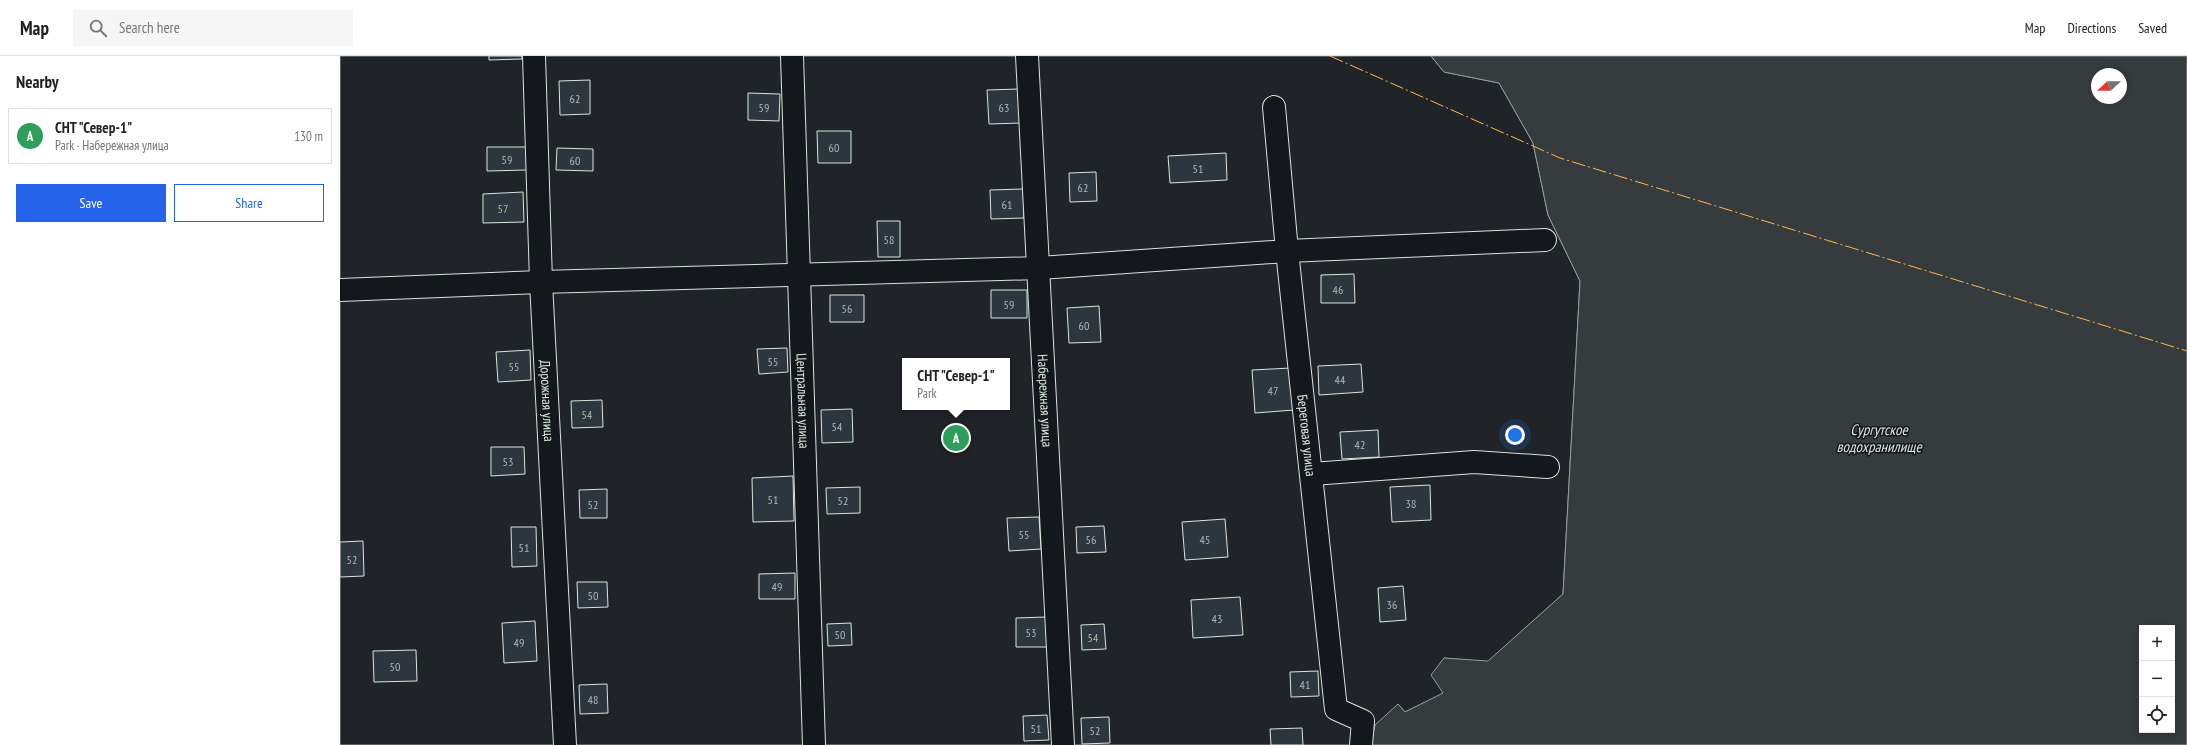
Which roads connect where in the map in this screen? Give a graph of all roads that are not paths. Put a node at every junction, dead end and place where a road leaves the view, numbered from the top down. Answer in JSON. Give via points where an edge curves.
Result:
{"nodes":[{"id":1,"x":534,"y":56,"type":"edge"},
{"id":2,"x":792,"y":56,"type":"edge"},
{"id":3,"x":1027,"y":56,"type":"edge"},
{"id":4,"x":1274,"y":107,"type":"dead end"},
{"id":5,"x":1545,"y":240,"type":"dead end"},
{"id":6,"x":1287,"y":252,"type":"junction"},
{"id":7,"x":1039,"y":268,"type":"junction"},
{"id":8,"x":799,"y":274,"type":"junction"},
{"id":9,"x":540,"y":282,"type":"junction"},
{"id":10,"x":340,"y":290,"type":"edge"},
{"id":11,"x":1548,"y":467,"type":"dead end"},
{"id":12,"x":1312,"y":474,"type":"junction"},
{"id":13,"x":565,"y":745,"type":"edge"},
{"id":14,"x":814,"y":745,"type":"edge"},
{"id":15,"x":1063,"y":745,"type":"edge"},
{"id":16,"x":1361,"y":745,"type":"edge"}],
"edges":[{"from":1,"to":9,"type":"street","name":"Дорожная улица"},
{"from":2,"to":8,"type":"street","name":"Центральная улица"},
{"from":3,"to":7,"type":"street","name":"Набережная улица"},
{"from":4,"to":6,"type":"street","name":"Береговая улица"},
{"from":5,"to":6,"type":"street"},
{"from":6,"to":7,"type":"street"},
{"from":6,"to":12,"type":"street","name":"Береговая улица"},
{"from":7,"to":8,"type":"street"},
{"from":7,"to":15,"type":"street","name":"Набережная улица"},
{"from":8,"to":9,"type":"street"},
{"from":8,"to":14,"type":"street","name":"Центральная улица"},
{"from":9,"to":10,"type":"street"},
{"from":9,"to":13,"type":"street","name":"Дорожная улица"},
{"from":11,"to":12,"type":"street","via":[[1474,462]]},
{"from":12,"to":16,"type":"street","name":"Береговая улица","via":[[1336,709],[1363,720]]}]}
